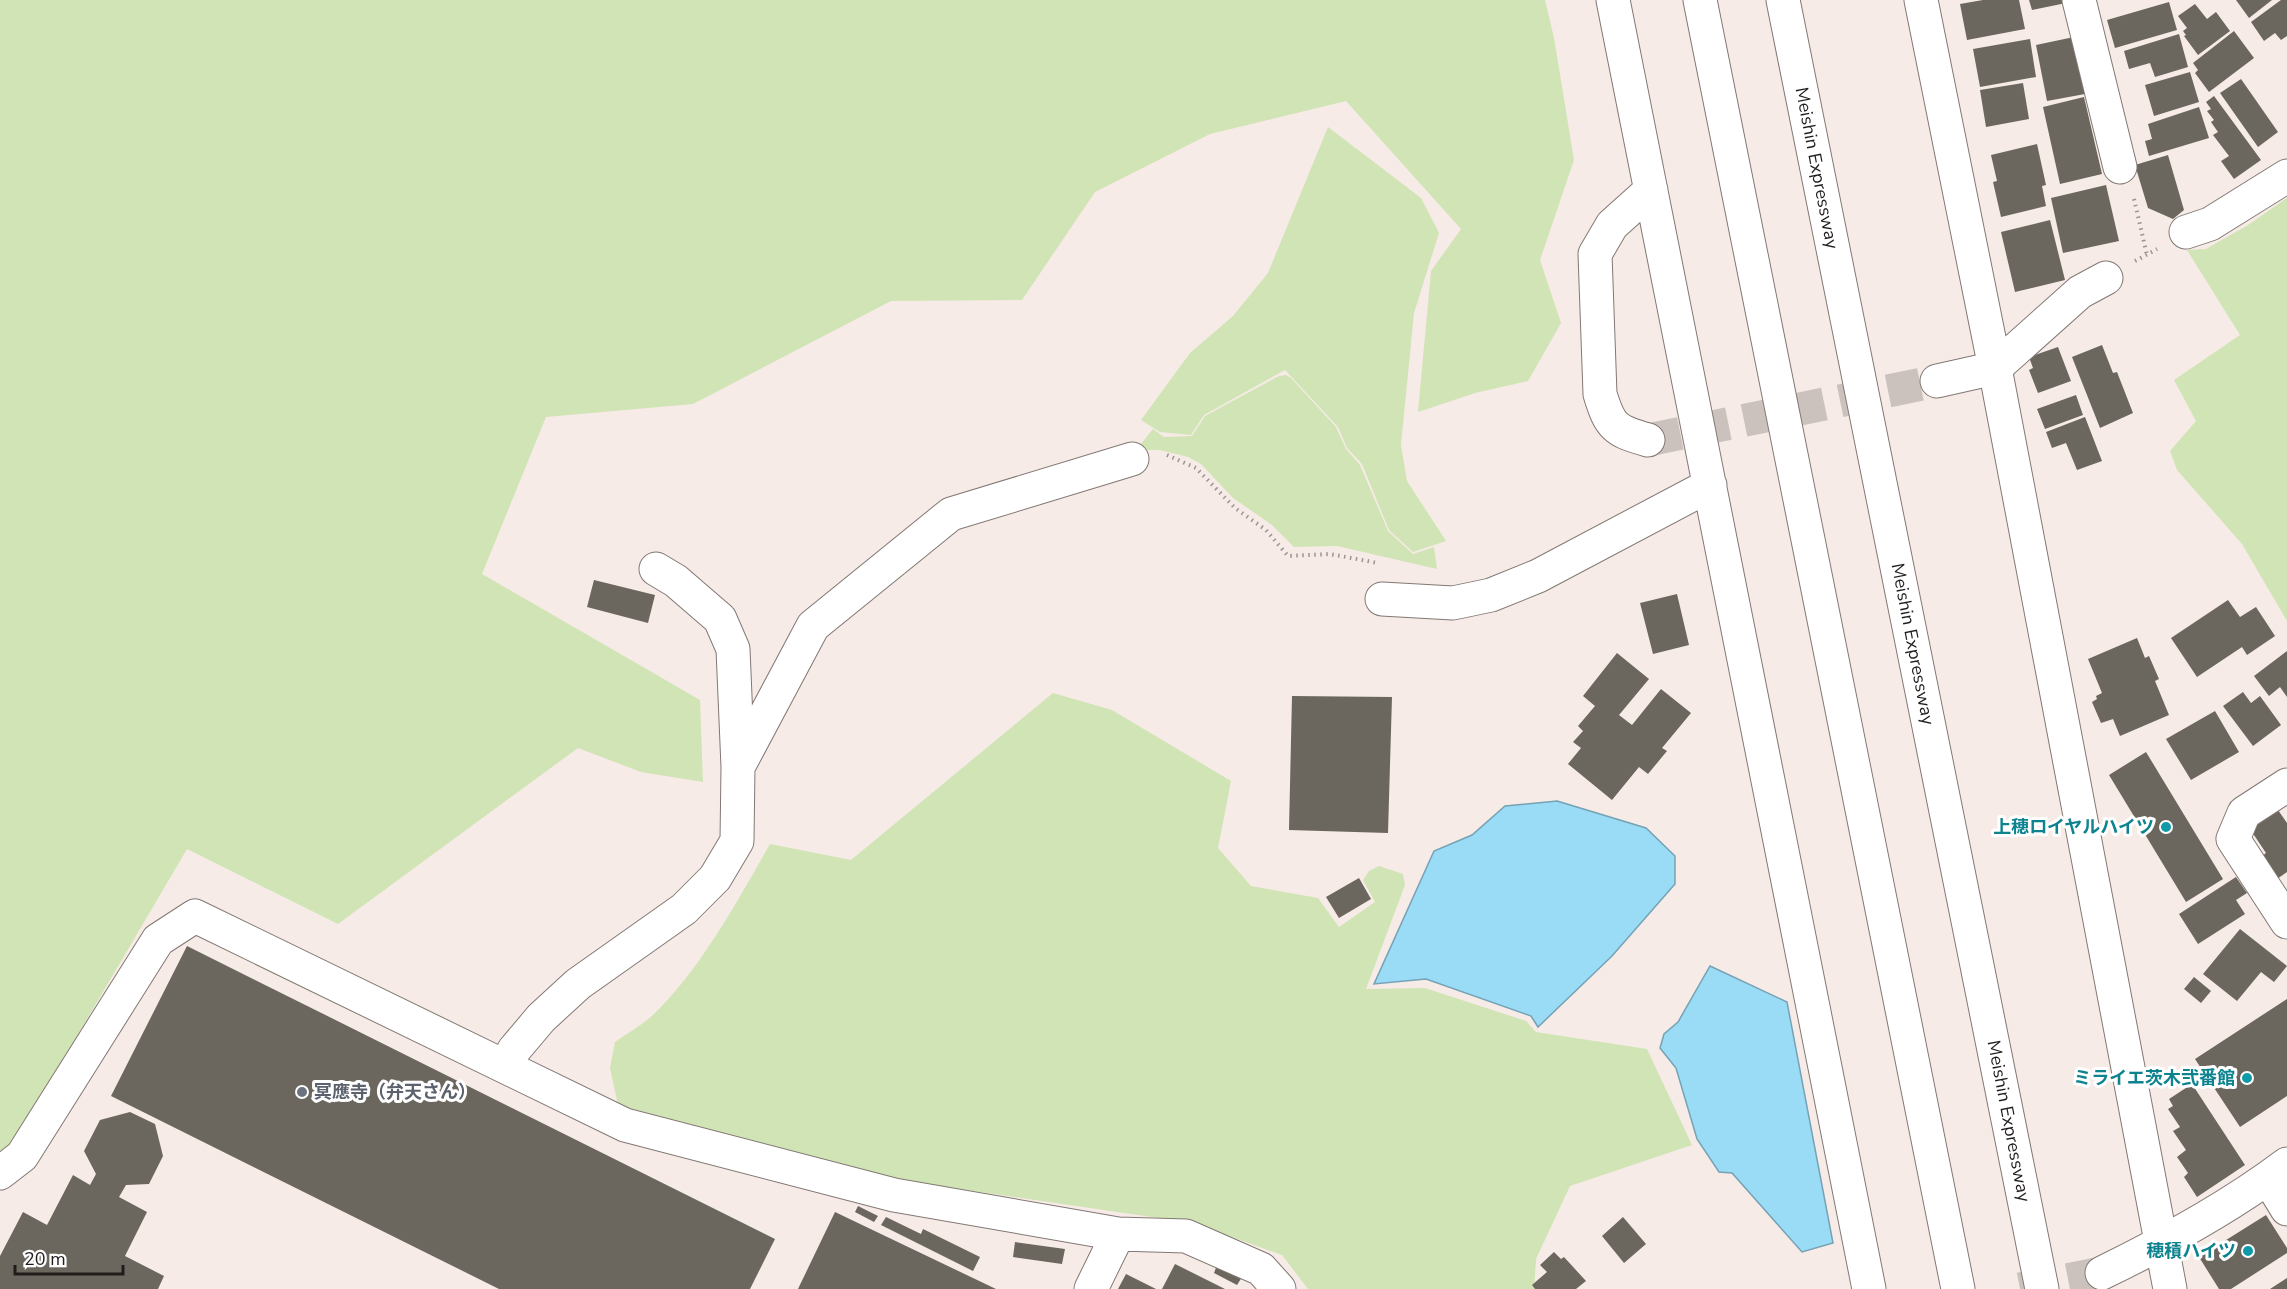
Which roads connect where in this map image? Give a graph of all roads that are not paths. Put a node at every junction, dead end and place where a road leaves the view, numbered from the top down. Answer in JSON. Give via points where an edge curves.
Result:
{"nodes":[{"id":1,"x":1613,"y":0,"type":"edge"},
{"id":2,"x":1700,"y":0,"type":"edge"},
{"id":3,"x":1783,"y":0,"type":"edge"},
{"id":4,"x":1921,"y":0,"type":"edge"},
{"id":5,"x":2079,"y":0,"type":"edge"},
{"id":6,"x":2120,"y":167,"type":"road end"},
{"id":7,"x":2287,"y":176,"type":"edge"},
{"id":8,"x":1651,"y":190,"type":"junction"},
{"id":9,"x":2186,"y":232,"type":"road end"},
{"id":10,"x":2106,"y":278,"type":"road end"},
{"id":11,"x":1995,"y":368,"type":"junction"},
{"id":12,"x":1937,"y":381,"type":"tunnel mouth"},
{"id":13,"x":1648,"y":440,"type":"tunnel mouth"},
{"id":14,"x":1132,"y":459,"type":"road end"},
{"id":15,"x":1710,"y":485,"type":"junction"},
{"id":16,"x":656,"y":569,"type":"dead end"},
{"id":17,"x":1382,"y":599,"type":"dead end"},
{"id":18,"x":738,"y":767,"type":"junction"},
{"id":19,"x":2287,"y":784,"type":"edge"},
{"id":20,"x":2287,"y":922,"type":"edge"},
{"id":21,"x":506,"y":1066,"type":"junction"},
{"id":22,"x":2278,"y":1171,"type":"edge"},
{"id":23,"x":0,"y":1173,"type":"edge"},
{"id":24,"x":2287,"y":1209,"type":"edge"},
{"id":25,"x":1118,"y":1234,"type":"junction"},
{"id":26,"x":2160,"y":1244,"type":"junction"},
{"id":27,"x":2102,"y":1273,"type":"tunnel mouth"},
{"id":28,"x":1091,"y":1289,"type":"edge"},
{"id":29,"x":1279,"y":1289,"type":"edge"},
{"id":30,"x":1869,"y":1289,"type":"edge"},
{"id":31,"x":1958,"y":1289,"type":"edge"},
{"id":32,"x":2042,"y":1289,"type":"edge"},
{"id":33,"x":2170,"y":1289,"type":"edge"}],
"edges":[{"from":1,"to":8,"type":"main road"},
{"from":2,"to":31,"type":"main road"},
{"from":3,"to":32,"type":"main road","name":"Meishin Expressway"},
{"from":4,"to":11,"type":"main road"},
{"from":5,"to":6,"type":"main road"},
{"from":7,"to":9,"type":"main road","via":[[2210,224]]},
{"from":8,"to":13,"type":"main road","via":[[1612,225],[1595,254],[1600,394],[1606,416],[1622,433]]},
{"from":8,"to":15,"type":"main road"},
{"from":10,"to":11,"type":"main road","via":[[2079,292]]},
{"from":11,"to":12,"type":"main road"},
{"from":11,"to":26,"type":"main road"},
{"from":14,"to":18,"type":"main road","via":[[951,514],[813,627]]},
{"from":15,"to":17,"type":"main road","via":[[1538,576],[1491,595],[1453,603]]},
{"from":15,"to":30,"type":"main road"},
{"from":16,"to":18,"type":"main road","via":[[720,619],[734,649]]},
{"from":18,"to":21,"type":"main road","via":[[736,841],[715,878],[684,909],[578,984],[541,1018]]},
{"from":19,"to":20,"type":"main road","via":[[2244,813],[2234,839]]},
{"from":21,"to":23,"type":"main road","via":[[195,916],[158,940],[22,1156]]},
{"from":21,"to":25,"type":"main road","via":[[625,1125],[894,1195]]},
{"from":22,"to":24,"type":"main road"},
{"from":22,"to":26,"type":"main road"},
{"from":25,"to":28,"type":"main road"},
{"from":25,"to":29,"type":"main road","via":[[1186,1236],[1261,1269]]},
{"from":26,"to":27,"type":"main road"},
{"from":26,"to":33,"type":"main road"}]}
